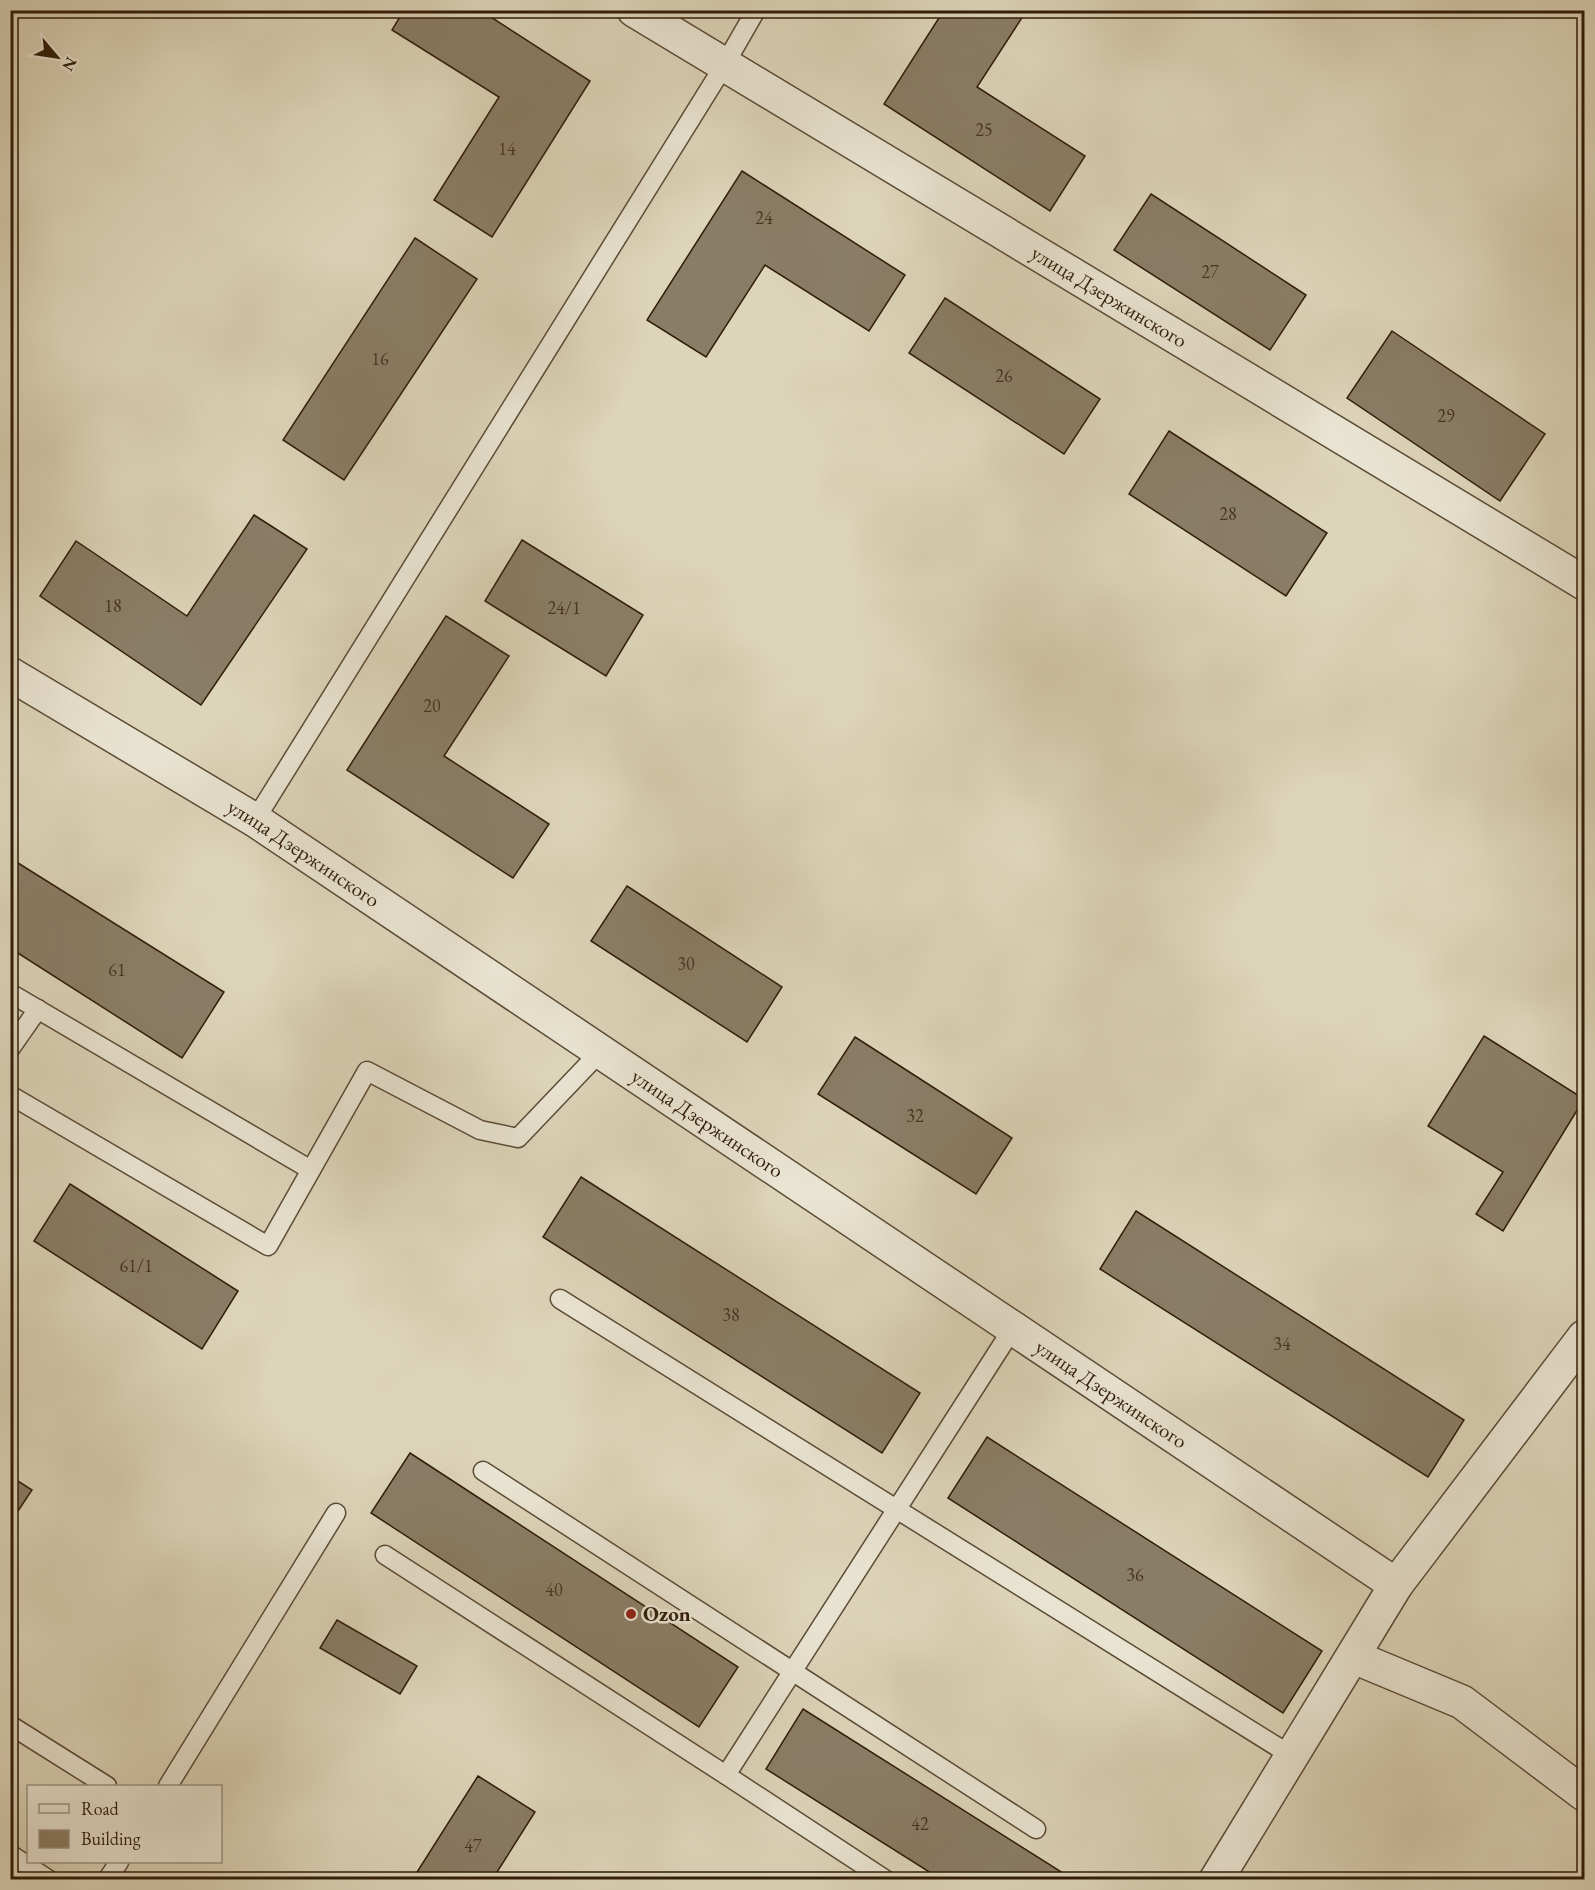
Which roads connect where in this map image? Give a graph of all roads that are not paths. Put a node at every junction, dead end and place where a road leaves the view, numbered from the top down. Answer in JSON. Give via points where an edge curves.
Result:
{"nodes":[{"id":1,"x":634,"y":10,"type":"edge"},
{"id":2,"x":756,"y":10,"type":"edge"},
{"id":3,"x":725,"y":64,"type":"junction"},
{"id":4,"x":1584,"y":583,"type":"edge"},
{"id":5,"x":10,"y":674,"type":"edge"},
{"id":6,"x":255,"y":820,"type":"junction"},
{"id":7,"x":10,"y":993,"type":"edge"},
{"id":8,"x":38,"y":1009,"type":"junction"},
{"id":9,"x":10,"y":1049,"type":"edge"},
{"id":10,"x":600,"y":1051,"type":"junction"},
{"id":11,"x":10,"y":1095,"type":"edge"},
{"id":12,"x":311,"y":1170,"type":"junction"},
{"id":13,"x":560,"y":1299,"type":"dead end"},
{"id":14,"x":1013,"y":1328,"type":"junction"},
{"id":15,"x":1584,"y":1337,"type":"edge"},
{"id":16,"x":483,"y":1471,"type":"dead end"},
{"id":17,"x":897,"y":1510,"type":"junction"},
{"id":18,"x":336,"y":1513,"type":"dead end"},
{"id":19,"x":385,"y":1555,"type":"dead end"},
{"id":20,"x":1396,"y":1585,"type":"junction"},
{"id":21,"x":1354,"y":1657,"type":"junction"},
{"id":22,"x":793,"y":1672,"type":"junction"},
{"id":23,"x":10,"y":1725,"type":"edge"},
{"id":24,"x":1292,"y":1756,"type":"junction"},
{"id":25,"x":726,"y":1775,"type":"junction"},
{"id":26,"x":105,"y":1785,"type":"edge"},
{"id":27,"x":169,"y":1785,"type":"edge"},
{"id":28,"x":1584,"y":1794,"type":"edge"},
{"id":29,"x":1036,"y":1829,"type":"dead end"},
{"id":30,"x":10,"y":1854,"type":"edge"},
{"id":31,"x":118,"y":1863,"type":"edge"},
{"id":32,"x":49,"y":1880,"type":"edge"},
{"id":33,"x":106,"y":1880,"type":"edge"},
{"id":34,"x":886,"y":1880,"type":"edge"},
{"id":35,"x":1216,"y":1880,"type":"edge"}],
"edges":[{"from":1,"to":3,"type":"street","name":"улица Дзержинского"},
{"from":2,"to":3,"type":"lane"},
{"from":3,"to":4,"type":"street","name":"улица Дзержинского"},
{"from":3,"to":6,"type":"lane"},
{"from":5,"to":6,"type":"street","name":"улица Дзержинского"},
{"from":6,"to":10,"type":"street","name":"улица Дзержинского"},
{"from":7,"to":8,"type":"lane"},
{"from":8,"to":9,"type":"lane"},
{"from":8,"to":12,"type":"lane"},
{"from":10,"to":12,"type":"lane","via":[[519,1138],[480,1130],[367,1071]]},
{"from":10,"to":14,"type":"street","name":"улица Дзержинского"},
{"from":11,"to":12,"type":"lane","via":[[268,1246]]},
{"from":13,"to":17,"type":"lane"},
{"from":14,"to":17,"type":"lane"},
{"from":14,"to":20,"type":"street","name":"улица Дзержинского"},
{"from":15,"to":20,"type":"street"},
{"from":16,"to":22,"type":"lane"},
{"from":17,"to":22,"type":"lane"},
{"from":17,"to":24,"type":"lane"},
{"from":18,"to":27,"type":"lane"},
{"from":19,"to":25,"type":"lane"},
{"from":20,"to":21,"type":"street"},
{"from":21,"to":24,"type":"street"},
{"from":21,"to":28,"type":"street","via":[[1462,1702]]},
{"from":22,"to":25,"type":"lane"},
{"from":22,"to":29,"type":"lane"},
{"from":23,"to":26,"type":"lane"},
{"from":24,"to":35,"type":"street"},
{"from":25,"to":34,"type":"lane"},
{"from":30,"to":32,"type":"lane"},
{"from":31,"to":33,"type":"lane"}]}
